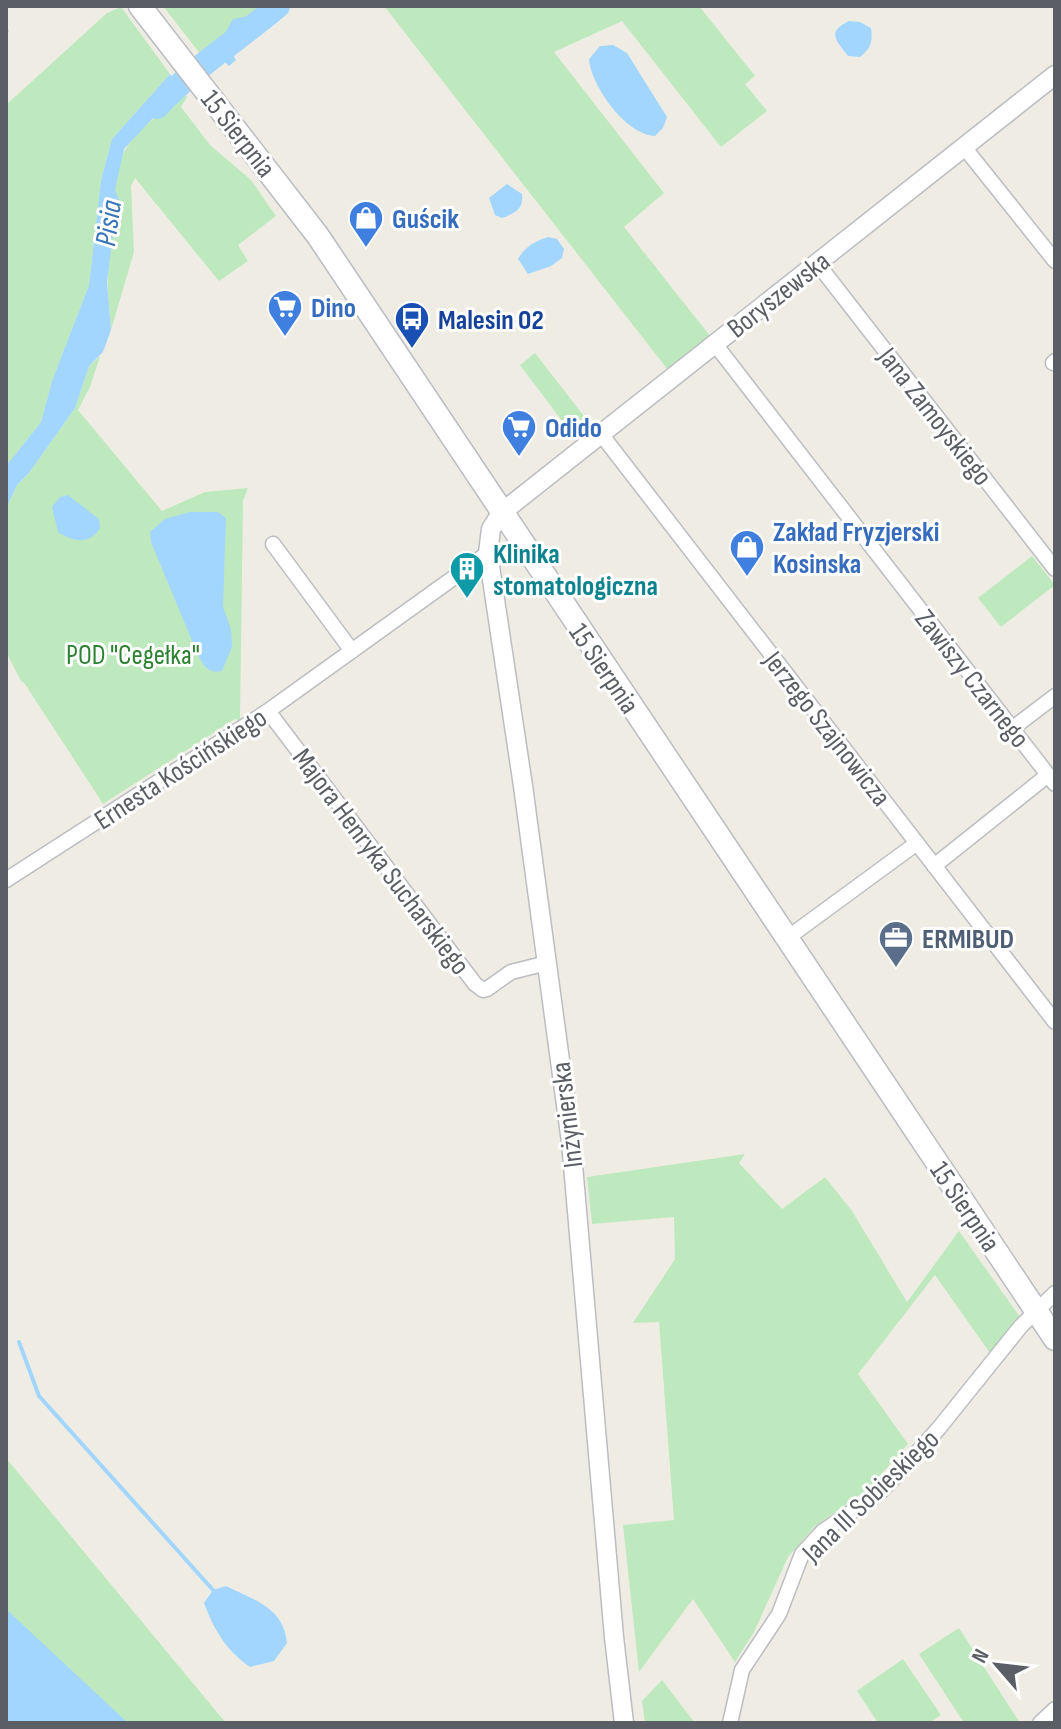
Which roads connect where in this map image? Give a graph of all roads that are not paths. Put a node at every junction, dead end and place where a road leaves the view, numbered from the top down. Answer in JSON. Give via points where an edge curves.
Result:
{"nodes":[{"id":1,"x":140,"y":6,"type":"edge"},
{"id":2,"x":1055,"y":75,"type":"edge"},
{"id":3,"x":964,"y":147,"type":"junction"},
{"id":4,"x":1055,"y":261,"type":"edge"},
{"id":5,"x":817,"y":263,"type":"junction"},
{"id":6,"x":715,"y":344,"type":"junction"},
{"id":7,"x":601,"y":434,"type":"junction"},
{"id":8,"x":501,"y":513,"type":"junction"},
{"id":9,"x":273,"y":544,"type":"dead end"},
{"id":10,"x":488,"y":553,"type":"junction"},
{"id":11,"x":1055,"y":569,"type":"edge"},
{"id":12,"x":352,"y":651,"type":"junction"},
{"id":13,"x":1055,"y":696,"type":"edge"},
{"id":14,"x":268,"y":711,"type":"junction"},
{"id":15,"x":1013,"y":728,"type":"junction"},
{"id":16,"x":1052,"y":779,"type":"edge"},
{"id":17,"x":917,"y":843,"type":"junction"},
{"id":18,"x":934,"y":866,"type":"junction"},
{"id":19,"x":6,"y":880,"type":"edge"},
{"id":20,"x":786,"y":939,"type":"junction"},
{"id":21,"x":547,"y":963,"type":"junction"},
{"id":22,"x":1055,"y":1022,"type":"edge"},
{"id":23,"x":1055,"y":1293,"type":"edge"},
{"id":24,"x":1035,"y":1310,"type":"junction"},
{"id":25,"x":1055,"y":1339,"type":"edge"},
{"id":26,"x":1055,"y":1709,"type":"edge"},
{"id":27,"x":624,"y":1723,"type":"edge"},
{"id":28,"x":730,"y":1723,"type":"edge"},
{"id":29,"x":1040,"y":1723,"type":"edge"}],
"edges":[{"from":1,"to":8,"type":"main road","name":"15 Sierpnia","via":[[298,207]]},
{"from":2,"to":3,"type":"street","name":"Boryszewska"},
{"from":3,"to":4,"type":"street"},
{"from":3,"to":5,"type":"street","name":"Boryszewska"},
{"from":5,"to":6,"type":"street","name":"Boryszewska"},
{"from":5,"to":11,"type":"street","name":"Jana Zamoyskiego"},
{"from":6,"to":7,"type":"street","name":"Boryszewska"},
{"from":6,"to":15,"type":"street","name":"Zawiszy Czarnego"},
{"from":7,"to":8,"type":"street","name":"Boryszewska"},
{"from":7,"to":17,"type":"street","name":"Jerzego Szajnowicza"},
{"from":8,"to":10,"type":"street","name":"Inżynierska","via":[[491,529]]},
{"from":8,"to":20,"type":"main road","name":"15 Sierpnia"},
{"from":9,"to":12,"type":"street"},
{"from":10,"to":12,"type":"street","name":"Ernesta Kościńskiego"},
{"from":10,"to":21,"type":"street","name":"Inżynierska"},
{"from":12,"to":14,"type":"street","name":"Ernesta Kościńskiego"},
{"from":13,"to":15,"type":"street"},
{"from":14,"to":19,"type":"street","name":"Ernesta Kościńskiego"},
{"from":14,"to":21,"type":"street","name":"Majora Henryka Sucharskiego","via":[[475,984],[487,989],[511,972]]},
{"from":15,"to":16,"type":"street","name":"Zawiszy Czarnego"},
{"from":16,"to":18,"type":"street"},
{"from":17,"to":18,"type":"street","name":"Jerzego Szajnowicza"},
{"from":17,"to":20,"type":"street"},
{"from":18,"to":22,"type":"street","name":"Jerzego Szajnowicza"},
{"from":20,"to":24,"type":"main road","name":"15 Sierpnia"},
{"from":21,"to":27,"type":"street","name":"Inżynierska","via":[[571,1142]]},
{"from":23,"to":24,"type":"street","name":"Jana III Sobieskiego"},
{"from":24,"to":25,"type":"main road","name":"15 Sierpnia"},
{"from":24,"to":28,"type":"street","name":"Jana III Sobieskiego","via":[[900,1472],[877,1495],[823,1531],[802,1554],[779,1614],[742,1670]]},
{"from":26,"to":29,"type":"street"}]}
